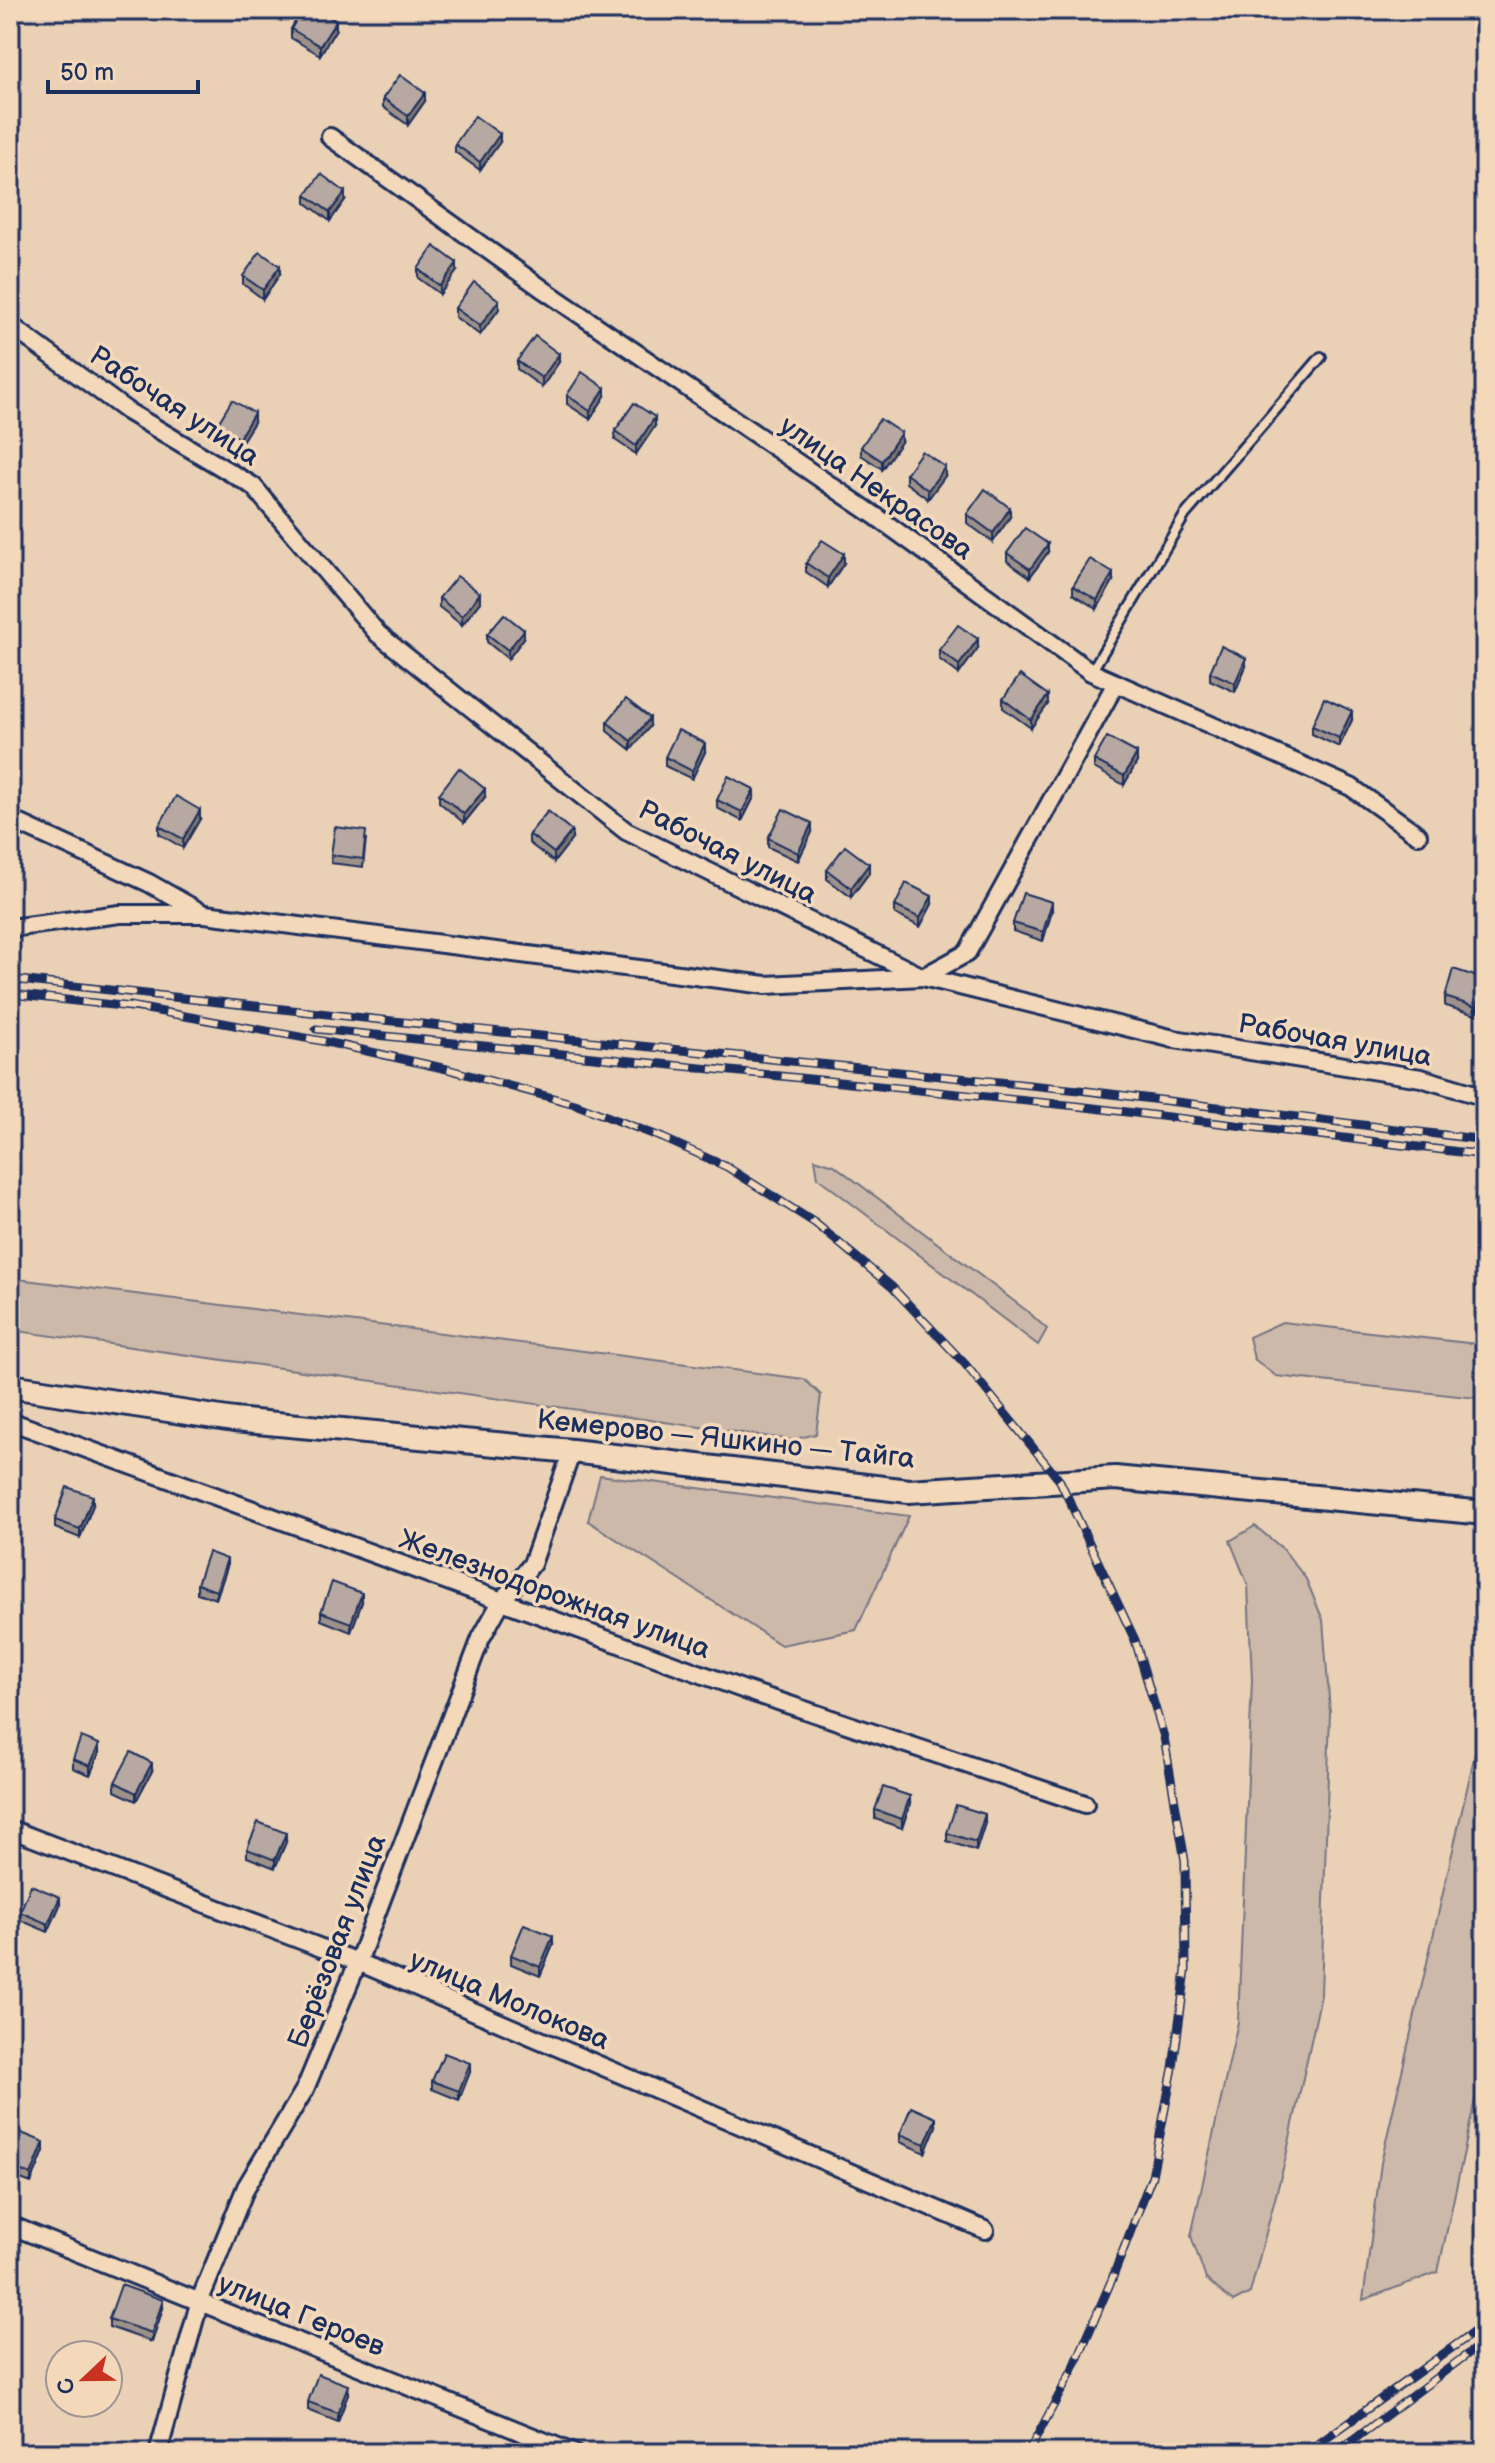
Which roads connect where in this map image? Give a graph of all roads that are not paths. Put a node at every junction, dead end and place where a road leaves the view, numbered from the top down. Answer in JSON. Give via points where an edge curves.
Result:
{"nodes":[{"id":1,"x":330,"y":137,"type":"dead end"},
{"id":2,"x":10,"y":325,"type":"edge"},
{"id":3,"x":1321,"y":357,"type":"dead end"},
{"id":4,"x":1091,"y":672,"type":"junction"},
{"id":5,"x":1116,"y":683,"type":"junction"},
{"id":6,"x":10,"y":819,"type":"edge"},
{"id":7,"x":1418,"y":835,"type":"dead end"},
{"id":8,"x":205,"y":914,"type":"junction"},
{"id":9,"x":10,"y":928,"type":"edge"},
{"id":10,"x":923,"y":977,"type":"junction"},
{"id":11,"x":1485,"y":1097,"type":"edge"},
{"id":12,"x":10,"y":1386,"type":"edge"},
{"id":13,"x":10,"y":1421,"type":"edge"},
{"id":14,"x":572,"y":1451,"type":"junction"},
{"id":15,"x":1485,"y":1513,"type":"edge"},
{"id":16,"x":501,"y":1602,"type":"junction"},
{"id":17,"x":1085,"y":1804,"type":"dead end"},
{"id":18,"x":10,"y":1829,"type":"edge"},
{"id":19,"x":358,"y":1962,"type":"junction"},
{"id":20,"x":10,"y":2225,"type":"edge"},
{"id":21,"x":985,"y":2230,"type":"dead end"},
{"id":22,"x":200,"y":2300,"type":"junction"},
{"id":23,"x":158,"y":2453,"type":"edge"},
{"id":24,"x":573,"y":2453,"type":"edge"}],
"edges":[{"from":1,"to":4,"type":"street","name":"улица Некрасова"},
{"from":2,"to":10,"type":"street","name":"Рабочая улица","via":[[127,411],[253,486],[378,634],[626,831]]},
{"from":3,"to":4,"type":"lane","via":[[1185,515]]},
{"from":4,"to":5,"type":"street","name":"улица Некрасова"},
{"from":5,"to":7,"type":"street","name":"улица Некрасова","via":[[1351,787]]},
{"from":5,"to":10,"type":"street","via":[[967,953]]},
{"from":6,"to":8,"type":"street"},
{"from":8,"to":9,"type":"street","via":[[120,914]]},
{"from":8,"to":10,"type":"street","via":[[766,985]]},
{"from":10,"to":11,"type":"street","name":"Рабочая улица","via":[[1174,1039],[1421,1078]]},
{"from":12,"to":14,"type":"main road","name":"Кемерово — Яшкино — Тайга","via":[[234,1420]]},
{"from":13,"to":16,"type":"street","name":"Железнодорожная улица"},
{"from":14,"to":15,"type":"main road","name":"Кемерово — Яшкино — Тайга","via":[[909,1491],[1115,1478]]},
{"from":14,"to":16,"type":"street","name":"Берёзовая улица","via":[[532,1564]]},
{"from":16,"to":17,"type":"street","name":"Железнодорожная улица"},
{"from":16,"to":19,"type":"street","name":"Берёзовая улица","via":[[481,1638]]},
{"from":18,"to":19,"type":"street","name":"улица Молокова"},
{"from":19,"to":21,"type":"street","name":"улица Молокова"},
{"from":19,"to":22,"type":"street","name":"Берёзовая улица","via":[[305,2089],[246,2187]]},
{"from":20,"to":22,"type":"street","name":"улица Героев"},
{"from":22,"to":23,"type":"street","name":"Берёзовая улица"},
{"from":22,"to":24,"type":"street","name":"улица Героев"}]}
